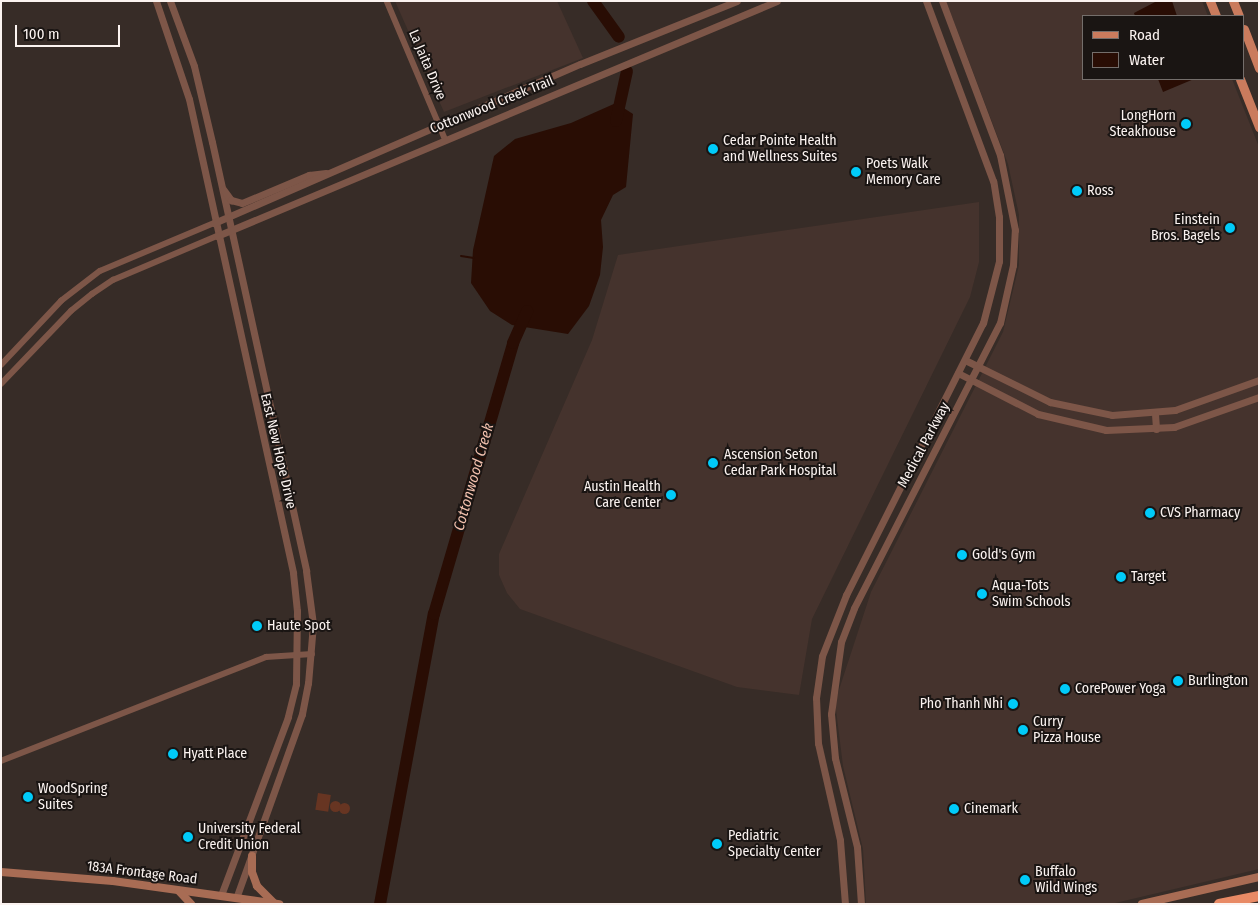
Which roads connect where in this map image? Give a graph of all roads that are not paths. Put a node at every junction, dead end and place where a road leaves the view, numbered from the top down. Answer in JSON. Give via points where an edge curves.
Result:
{"nodes":[{"id":1,"x":156,"y":1,"type":"edge"},
{"id":2,"x":170,"y":1,"type":"edge"},
{"id":3,"x":387,"y":1,"type":"edge"},
{"id":4,"x":737,"y":1,"type":"edge"},
{"id":5,"x":777,"y":1,"type":"edge"},
{"id":6,"x":926,"y":1,"type":"edge"},
{"id":7,"x":942,"y":1,"type":"edge"},
{"id":8,"x":1210,"y":1,"type":"edge"},
{"id":9,"x":1233,"y":1,"type":"edge"},
{"id":10,"x":1216,"y":15,"type":"edge"},
{"id":11,"x":1239,"y":15,"type":"edge"},
{"id":12,"x":1245,"y":32,"type":"edge"},
{"id":13,"x":1259,"y":68,"type":"edge"},
{"id":14,"x":1240,"y":80,"type":"edge"},
{"id":15,"x":439,"y":125,"type":"junction"},
{"id":16,"x":1259,"y":127,"type":"edge"},
{"id":17,"x":990,"y":128,"type":"junction"},
{"id":18,"x":976,"y":133,"type":"junction"},
{"id":19,"x":445,"y":138,"type":"junction"},
{"id":20,"x":333,"y":172,"type":"junction"},
{"id":21,"x":222,"y":188,"type":"junction"},
{"id":22,"x":228,"y":217,"type":"junction"},
{"id":23,"x":214,"y":223,"type":"junction"},
{"id":24,"x":231,"y":230,"type":"junction"},
{"id":25,"x":217,"y":236,"type":"junction"},
{"id":26,"x":61,"y":301,"type":"junction"},
{"id":27,"x":71,"y":311,"type":"junction"},
{"id":28,"x":965,"y":360,"type":"junction"},
{"id":29,"x":1,"y":365,"type":"edge"},
{"id":30,"x":979,"y":367,"type":"junction"},
{"id":31,"x":958,"y":373,"type":"junction"},
{"id":32,"x":972,"y":380,"type":"junction"},
{"id":33,"x":1259,"y":380,"type":"edge"},
{"id":34,"x":1,"y":384,"type":"edge"},
{"id":35,"x":1259,"y":397,"type":"edge"},
{"id":36,"x":1155,"y":414,"type":"junction"},
{"id":37,"x":1156,"y":429,"type":"junction"},
{"id":38,"x":265,"y":446,"type":"junction"},
{"id":39,"x":279,"y":449,"type":"junction"},
{"id":40,"x":864,"y":562,"type":"junction"},
{"id":41,"x":860,"y":569,"type":"junction"},
{"id":42,"x":872,"y":572,"type":"junction"},
{"id":43,"x":312,"y":654,"type":"junction"},
{"id":44,"x":298,"y":655,"type":"junction"},
{"id":45,"x":835,"y":758,"type":"junction"},
{"id":46,"x":1,"y":760,"type":"edge"},
{"id":47,"x":821,"y":761,"type":"junction"},
{"id":48,"x":252,"y":856,"type":"junction"},
{"id":49,"x":1,"y":872,"type":"edge"},
{"id":50,"x":1259,"y":877,"type":"edge"},
{"id":51,"x":176,"y":889,"type":"junction"},
{"id":52,"x":221,"y":895,"type":"junction"},
{"id":53,"x":1259,"y":896,"type":"edge"},
{"id":54,"x":234,"y":901,"type":"edge"},
{"id":55,"x":274,"y":903,"type":"edge"},
{"id":56,"x":191,"y":904,"type":"edge"},
{"id":57,"x":217,"y":904,"type":"edge"},
{"id":58,"x":279,"y":904,"type":"edge"},
{"id":59,"x":845,"y":904,"type":"edge"},
{"id":60,"x":861,"y":904,"type":"edge"},
{"id":61,"x":1142,"y":904,"type":"edge"},
{"id":62,"x":1219,"y":904,"type":"edge"}],
"edges":[{"from":1,"to":23,"type":"street","name":"East New Hope Drive","via":[[189,99]]},
{"from":2,"to":21,"type":"street","name":"East New Hope Drive","via":[[194,66]]},
{"from":3,"to":15,"type":"street","name":"La Jaita Drive"},
{"from":4,"to":15,"type":"street","name":"Cottonwood Creek Trail"},
{"from":5,"to":19,"type":"street","name":"Cottonwood Creek Trail"},
{"from":6,"to":18,"type":"street","name":"Medical Parkway"},
{"from":7,"to":17,"type":"street","name":"Medical Parkway"},
{"from":8,"to":10,"type":"main road"},
{"from":9,"to":11,"type":"main road"},
{"from":12,"to":13,"type":"main road"},
{"from":14,"to":16,"type":"main road"},
{"from":15,"to":19,"type":"street","name":"La Jaita Drive"},
{"from":15,"to":20,"type":"street","name":"Cottonwood Creek Trail"},
{"from":17,"to":18,"type":"street"},
{"from":17,"to":30,"type":"street","name":"Medical Parkway","via":[[1009,189],[1015,246],[1002,315]]},
{"from":18,"to":28,"type":"street","name":"Medical Parkway","via":[[997,199],[999,253],[990,304]]},
{"from":19,"to":24,"type":"street","name":"Cottonwood Creek Trail"},
{"from":20,"to":21,"type":"street","via":[[309,175],[242,202],[231,200]]},
{"from":20,"to":22,"type":"street","name":"Cottonwood Creek Trail"},
{"from":21,"to":22,"type":"street","name":"East New Hope Drive"},
{"from":22,"to":23,"type":"street","name":"Cottonwood Creek Trail"},
{"from":22,"to":24,"type":"street","name":"East New Hope Drive"},
{"from":23,"to":25,"type":"street","name":"East New Hope Drive"},
{"from":23,"to":26,"type":"street","via":[[114,264]]},
{"from":24,"to":25,"type":"street","name":"Cottonwood Creek Trail"},
{"from":24,"to":39,"type":"street","name":"East New Hope Drive"},
{"from":25,"to":27,"type":"street","via":[[113,280]]},
{"from":25,"to":38,"type":"street","name":"East New Hope Drive"},
{"from":26,"to":27,"type":"street"},
{"from":26,"to":29,"type":"street"},
{"from":27,"to":34,"type":"street"},
{"from":28,"to":30,"type":"street"},
{"from":28,"to":31,"type":"street","name":"Medical Parkway"},
{"from":30,"to":32,"type":"street","name":"Medical Parkway"},
{"from":30,"to":36,"type":"street","via":[[1064,407],[1112,415]]},
{"from":31,"to":32,"type":"street"},
{"from":31,"to":40,"type":"street","name":"Medical Parkway"},
{"from":32,"to":37,"type":"street","via":[[1038,414],[1068,423],[1120,430]]},
{"from":32,"to":42,"type":"street","name":"Medical Parkway"},
{"from":33,"to":36,"type":"street","via":[[1193,406]]},
{"from":35,"to":37,"type":"street","via":[[1191,422]]},
{"from":36,"to":37,"type":"street"},
{"from":38,"to":39,"type":"street"},
{"from":38,"to":44,"type":"street","name":"East New Hope Drive","via":[[293,573]]},
{"from":39,"to":43,"type":"street","name":"East New Hope Drive","via":[[310,594]]},
{"from":40,"to":41,"type":"street","name":"Medical Parkway"},
{"from":40,"to":42,"type":"street"},
{"from":41,"to":42,"type":"street"},
{"from":41,"to":47,"type":"street","name":"Medical Parkway","via":[[834,620],[822,656],[816,698]]},
{"from":42,"to":45,"type":"street","name":"Medical Parkway","via":[[846,625],[835,666],[830,714]]},
{"from":43,"to":44,"type":"street"},
{"from":43,"to":48,"type":"street","name":"East New Hope Drive","via":[[302,714]]},
{"from":44,"to":46,"type":"street","via":[[266,657]]},
{"from":44,"to":52,"type":"street","name":"East New Hope Drive","via":[[288,717]]},
{"from":45,"to":47,"type":"street"},
{"from":45,"to":60,"type":"street","name":"Medical Parkway","via":[[857,847]]},
{"from":47,"to":59,"type":"street","name":"Medical Parkway","via":[[840,840]]},
{"from":48,"to":54,"type":"street","name":"East New Hope Drive"},
{"from":48,"to":55,"type":"main road","via":[[255,881]]},
{"from":49,"to":51,"type":"main road","name":"183A Frontage Road"},
{"from":50,"to":61,"type":"main road"},
{"from":51,"to":52,"type":"main road","name":"183A Frontage Road"},
{"from":51,"to":56,"type":"main road"},
{"from":52,"to":54,"type":"main road","name":"183A Frontage Road"},
{"from":52,"to":57,"type":"main road","name":"East New Hope Drive"},
{"from":53,"to":62,"type":"highway"},
{"from":54,"to":55,"type":"main road","name":"183A Frontage Road"},
{"from":55,"to":58,"type":"main road","name":"183A Frontage Road"}]}
